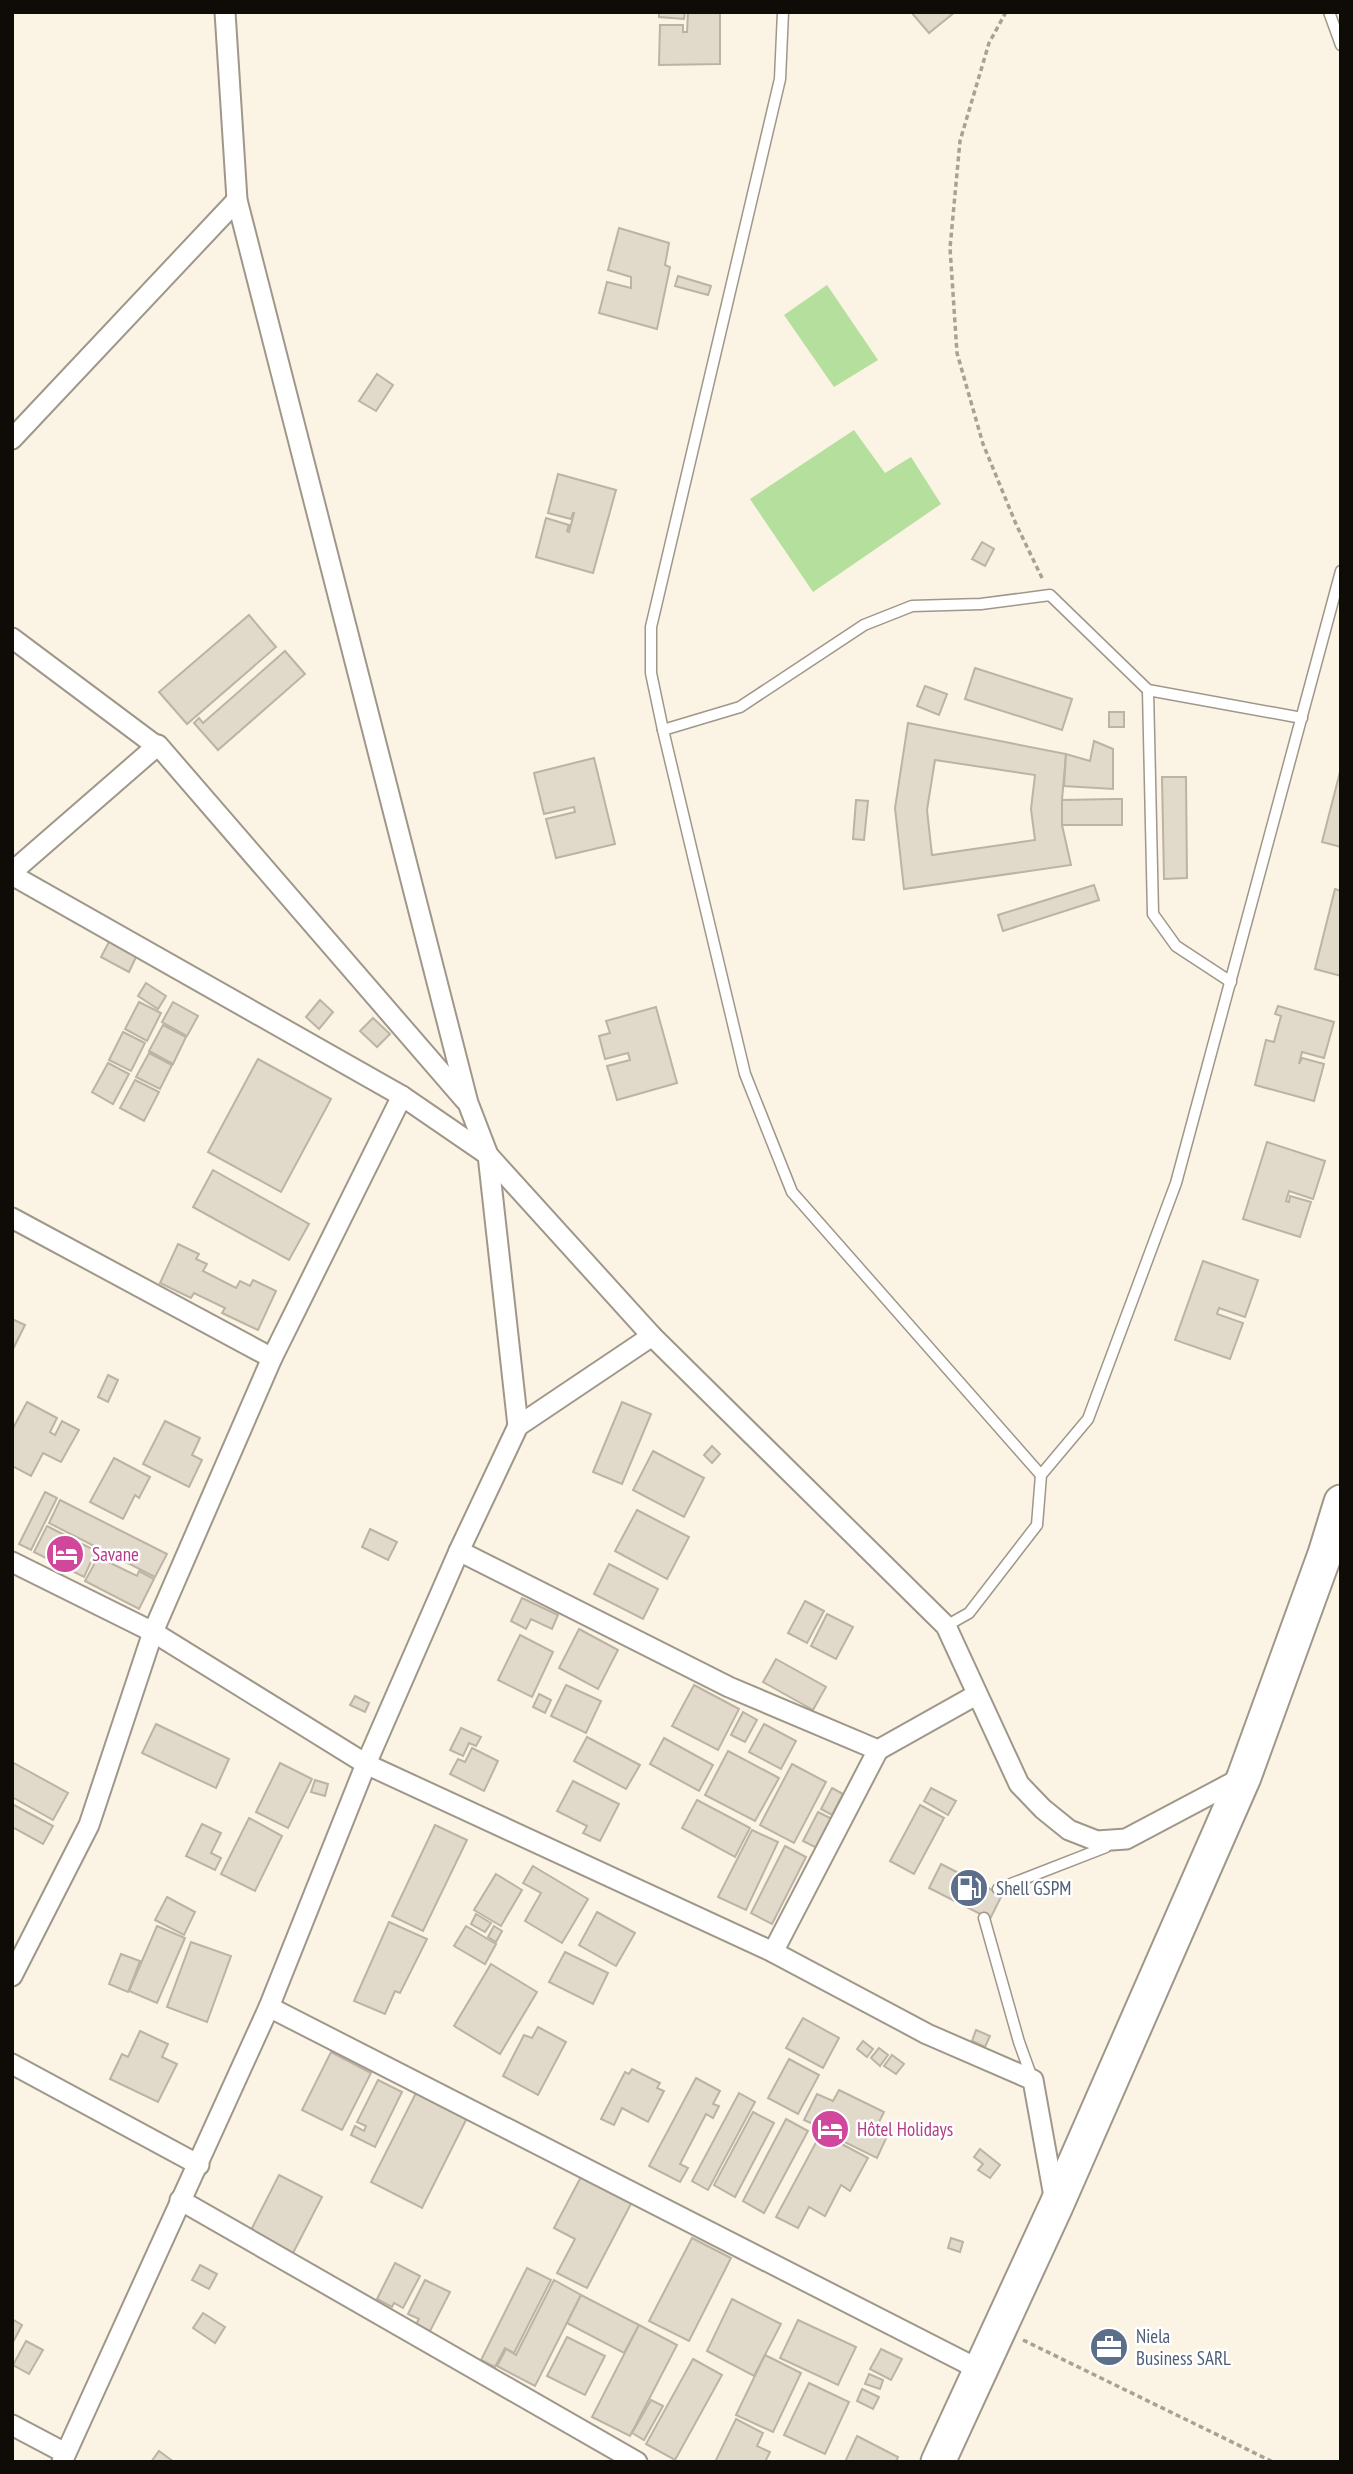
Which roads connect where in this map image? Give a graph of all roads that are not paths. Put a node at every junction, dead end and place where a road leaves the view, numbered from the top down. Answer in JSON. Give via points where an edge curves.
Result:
{"nodes":[{"id":1,"x":225,"y":12,"type":"edge"},
{"id":2,"x":783,"y":12,"type":"edge"},
{"id":3,"x":1329,"y":12,"type":"edge"},
{"id":4,"x":1341,"y":45,"type":"edge"},
{"id":5,"x":237,"y":200,"type":"junction"},
{"id":6,"x":12,"y":439,"type":"edge"},
{"id":7,"x":1341,"y":570,"type":"edge"},
{"id":8,"x":12,"y":638,"type":"edge"},
{"id":9,"x":1148,"y":690,"type":"junction"},
{"id":10,"x":1302,"y":718,"type":"junction"},
{"id":11,"x":663,"y":730,"type":"junction"},
{"id":12,"x":155,"y":745,"type":"junction"},
{"id":13,"x":12,"y":874,"type":"edge"},
{"id":14,"x":1231,"y":982,"type":"junction"},
{"id":15,"x":401,"y":1096,"type":"junction"},
{"id":16,"x":468,"y":1103,"type":"junction"},
{"id":17,"x":488,"y":1155,"type":"junction"},
{"id":18,"x":12,"y":1217,"type":"edge"},
{"id":19,"x":652,"y":1336,"type":"junction"},
{"id":20,"x":272,"y":1358,"type":"junction"},
{"id":21,"x":519,"y":1426,"type":"junction"},
{"id":22,"x":1041,"y":1475,"type":"junction"},
{"id":23,"x":1341,"y":1502,"type":"edge"},
{"id":24,"x":459,"y":1551,"type":"junction"},
{"id":25,"x":1333,"y":1556,"type":"edge"},
{"id":26,"x":12,"y":1562,"type":"edge"},
{"id":27,"x":946,"y":1626,"type":"junction"},
{"id":28,"x":153,"y":1632,"type":"junction"},
{"id":29,"x":976,"y":1695,"type":"junction"},
{"id":30,"x":878,"y":1750,"type":"junction"},
{"id":31,"x":366,"y":1764,"type":"junction"},
{"id":32,"x":1244,"y":1777,"type":"junction"},
{"id":33,"x":1126,"y":1839,"type":"junction"},
{"id":34,"x":998,"y":1889,"type":"dead end"},
{"id":35,"x":984,"y":1918,"type":"dead end"},
{"id":36,"x":773,"y":1952,"type":"junction"},
{"id":37,"x":12,"y":1976,"type":"edge"},
{"id":38,"x":269,"y":2007,"type":"junction"},
{"id":39,"x":12,"y":2064,"type":"edge"},
{"id":40,"x":1033,"y":2080,"type":"junction"},
{"id":41,"x":199,"y":2165,"type":"junction"},
{"id":42,"x":180,"y":2200,"type":"junction"},
{"id":43,"x":1056,"y":2206,"type":"junction"},
{"id":44,"x":980,"y":2371,"type":"junction"},
{"id":45,"x":12,"y":2425,"type":"edge"},
{"id":46,"x":64,"y":2457,"type":"edge"},
{"id":47,"x":637,"y":2462,"type":"edge"},
{"id":48,"x":938,"y":2462,"type":"edge"}],
"edges":[{"from":1,"to":5,"type":"street"},
{"from":2,"to":11,"type":"lane","via":[[780,79],[651,627],[651,673]]},
{"from":3,"to":4,"type":"lane"},
{"from":5,"to":6,"type":"street"},
{"from":5,"to":16,"type":"street"},
{"from":7,"to":10,"type":"lane"},
{"from":8,"to":12,"type":"street"},
{"from":9,"to":10,"type":"lane"},
{"from":9,"to":11,"type":"lane","via":[[1050,596],[912,606],[864,625],[740,707]]},
{"from":9,"to":14,"type":"lane","via":[[1153,914],[1176,946]]},
{"from":10,"to":14,"type":"lane"},
{"from":11,"to":22,"type":"lane","via":[[745,1074],[792,1192]]},
{"from":12,"to":13,"type":"street"},
{"from":12,"to":16,"type":"street"},
{"from":13,"to":15,"type":"street"},
{"from":14,"to":22,"type":"lane","via":[[1176,1183],[1088,1419]]},
{"from":15,"to":17,"type":"street"},
{"from":15,"to":20,"type":"street"},
{"from":16,"to":17,"type":"street"},
{"from":17,"to":19,"type":"street"},
{"from":17,"to":21,"type":"street"},
{"from":18,"to":20,"type":"street"},
{"from":19,"to":21,"type":"street"},
{"from":19,"to":27,"type":"street"},
{"from":20,"to":28,"type":"street"},
{"from":21,"to":24,"type":"street"},
{"from":22,"to":27,"type":"lane","via":[[1037,1525],[969,1613]]},
{"from":23,"to":25,"type":"highway"},
{"from":24,"to":30,"type":"street","via":[[729,1687]]},
{"from":24,"to":31,"type":"street"},
{"from":25,"to":32,"type":"highway"},
{"from":26,"to":28,"type":"street"},
{"from":27,"to":29,"type":"street"},
{"from":28,"to":31,"type":"street"},
{"from":28,"to":37,"type":"street","via":[[89,1825]]},
{"from":29,"to":30,"type":"street"},
{"from":29,"to":33,"type":"street","via":[[1019,1784],[1043,1809],[1069,1830],[1097,1841]]},
{"from":30,"to":36,"type":"street"},
{"from":31,"to":36,"type":"street"},
{"from":31,"to":38,"type":"street"},
{"from":32,"to":33,"type":"street"},
{"from":32,"to":43,"type":"highway"},
{"from":33,"to":34,"type":"lane"},
{"from":35,"to":40,"type":"lane"},
{"from":36,"to":40,"type":"street","via":[[927,2034]]},
{"from":38,"to":41,"type":"street"},
{"from":38,"to":44,"type":"street"},
{"from":39,"to":41,"type":"street"},
{"from":40,"to":43,"type":"street"},
{"from":41,"to":42,"type":"street"},
{"from":42,"to":46,"type":"street"},
{"from":42,"to":47,"type":"street"},
{"from":43,"to":44,"type":"highway"},
{"from":44,"to":48,"type":"highway"},
{"from":45,"to":46,"type":"street"}]}
